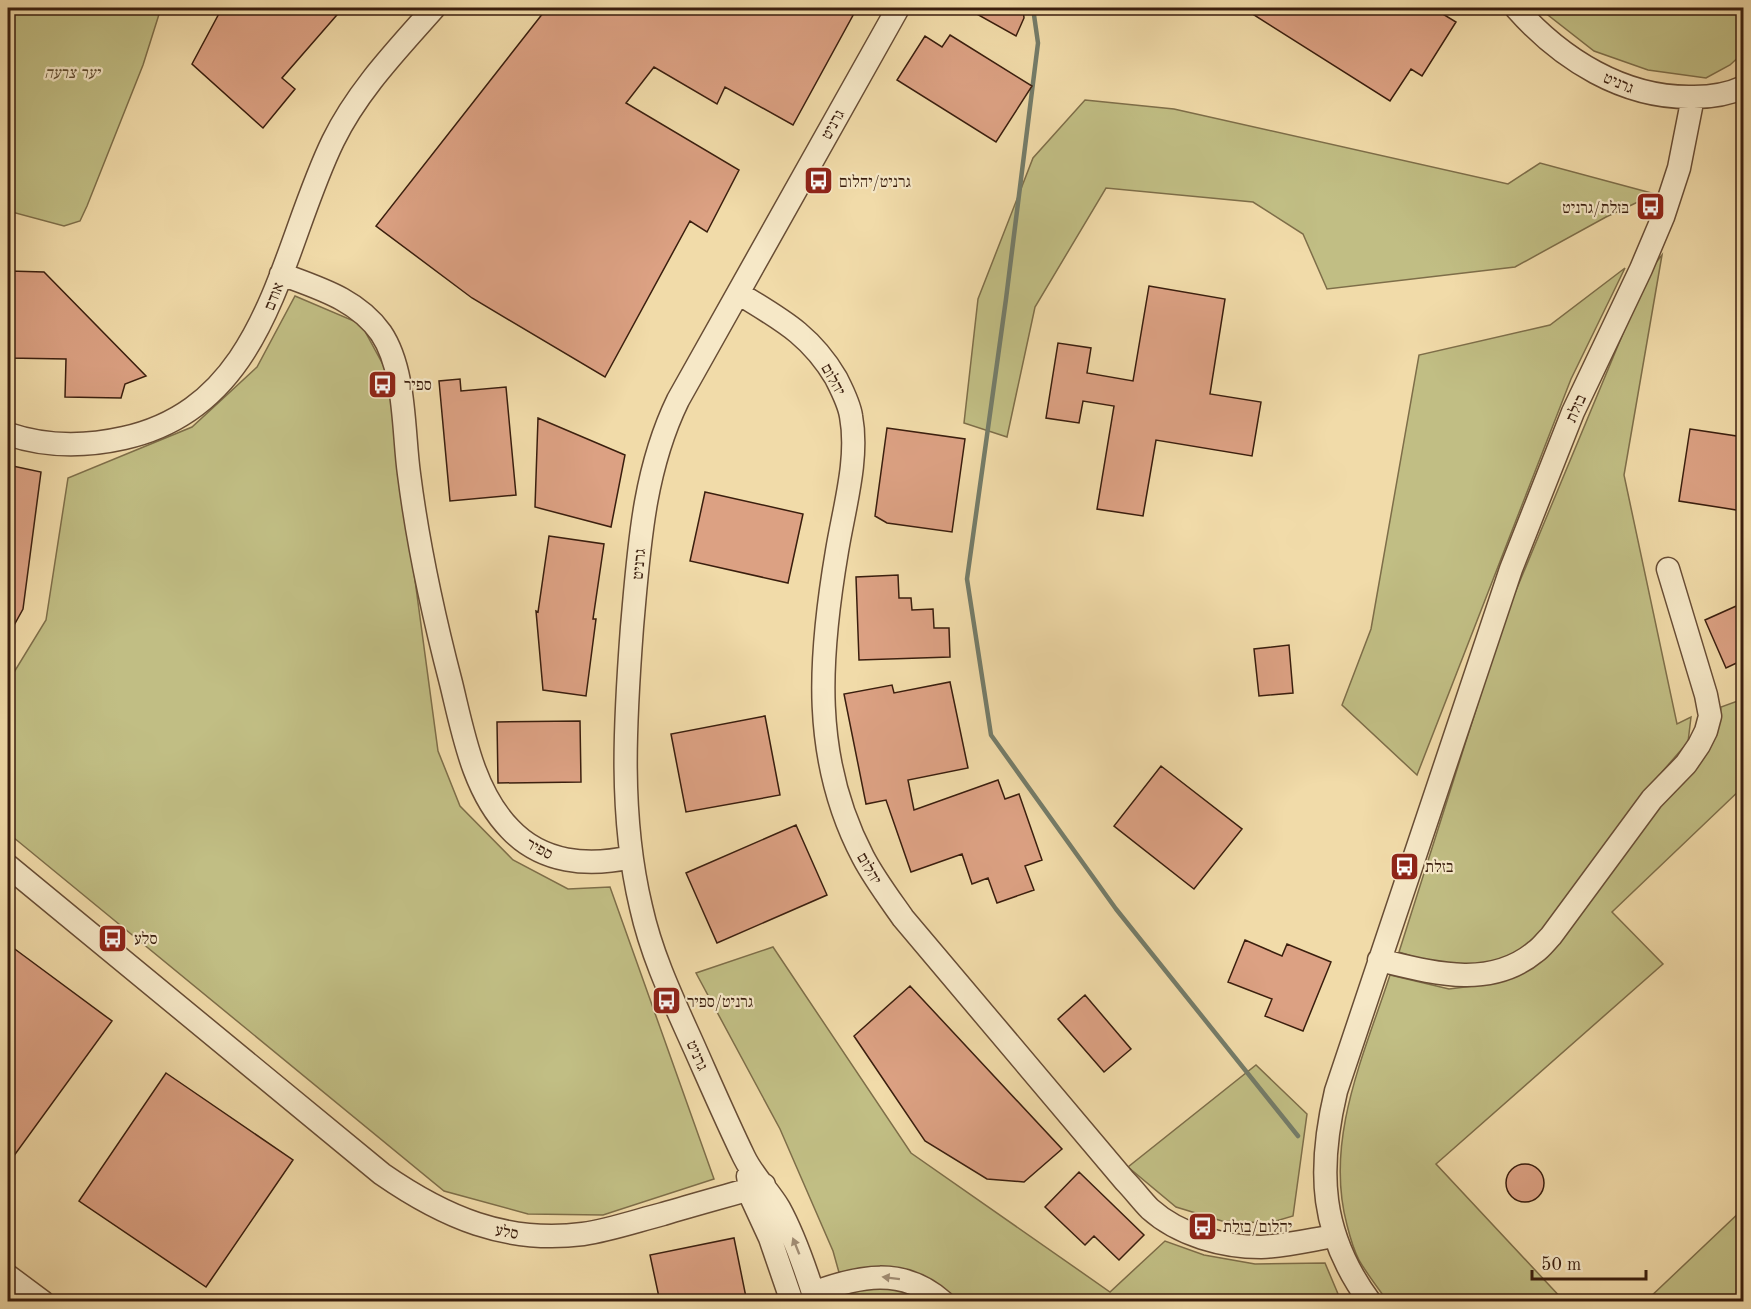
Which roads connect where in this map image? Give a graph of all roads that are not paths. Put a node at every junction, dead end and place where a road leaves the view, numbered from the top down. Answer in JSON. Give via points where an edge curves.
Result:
{"nodes":[{"id":1,"x":434,"y":8,"type":"edge"},
{"id":2,"x":898,"y":8,"type":"edge"},
{"id":3,"x":1516,"y":8,"type":"edge"},
{"id":4,"x":1743,"y":87,"type":"edge"},
{"id":5,"x":1693,"y":97,"type":"junction"},
{"id":6,"x":281,"y":274,"type":"junction"},
{"id":7,"x":738,"y":293,"type":"junction"},
{"id":8,"x":8,"y":434,"type":"edge"},
{"id":9,"x":1668,"y":569,"type":"dead end"},
{"id":10,"x":631,"y":857,"type":"junction"},
{"id":11,"x":8,"y":866,"type":"edge"},
{"id":12,"x":1379,"y":960,"type":"junction"},
{"id":13,"x":757,"y":1187,"type":"junction"},
{"id":14,"x":1334,"y":1236,"type":"junction"},
{"id":15,"x":8,"y":1276,"type":"edge"},
{"id":16,"x":807,"y":1299,"type":"edge"},
{"id":17,"x":43,"y":1302,"type":"edge"},
{"id":18,"x":943,"y":1302,"type":"edge"},
{"id":19,"x":1370,"y":1302,"type":"edge"}],
"edges":[{"from":1,"to":6,"type":"street","name":"אודם","via":[[378,71],[346,117],[321,169]]},
{"from":2,"to":7,"type":"street","name":"גרניט"},
{"from":3,"to":5,"type":"street","name":"גרניט","via":[[1553,44],[1612,81],[1643,92]]},
{"from":4,"to":5,"type":"street","name":"גרניט"},
{"from":5,"to":12,"type":"street","name":"בזלת","via":[[1685,144],[1663,217],[1574,412],[1517,554]]},
{"from":6,"to":8,"type":"street","name":"אודם","via":[[252,342],[229,374],[202,400],[171,421],[101,444],[63,445]]},
{"from":6,"to":10,"type":"street","name":"ספיר","via":[[331,293],[359,310],[382,335],[390,351],[400,395],[417,531],[436,623],[473,764],[496,812],[525,842],[558,858],[595,863]]},
{"from":7,"to":10,"type":"street","name":"גרניט","via":[[671,413],[646,498],[626,715],[625,784]]},
{"from":7,"to":14,"type":"street","name":"יהלום","via":[[793,327],[812,345],[842,390],[851,415],[851,464],[829,597],[822,711],[826,749],[848,826],[878,882],[903,918],[1151,1209],[1176,1227],[1228,1243],[1261,1247]]},
{"from":9,"to":12,"type":"street","via":[[1710,716],[1699,746],[1686,764],[1652,799],[1535,953],[1511,967],[1487,974],[1432,973]]},
{"from":10,"to":13,"type":"street","name":"גרניט","via":[[640,907],[657,961]]},
{"from":11,"to":13,"type":"street","name":"סלע","via":[[382,1174],[460,1219],[504,1232],[582,1234]]},
{"from":12,"to":14,"type":"street","name":"בזלת","via":[[1342,1068],[1326,1138],[1324,1186]]},
{"from":13,"to":16,"type":"street","name":"גרניט"},
{"from":14,"to":19,"type":"street","name":"בזלת"},
{"from":15,"to":17,"type":"street"},
{"from":18,"to":16,"type":"street","one_way":true,"via":[[916,1284],[878,1277],[857,1279]]}]}
